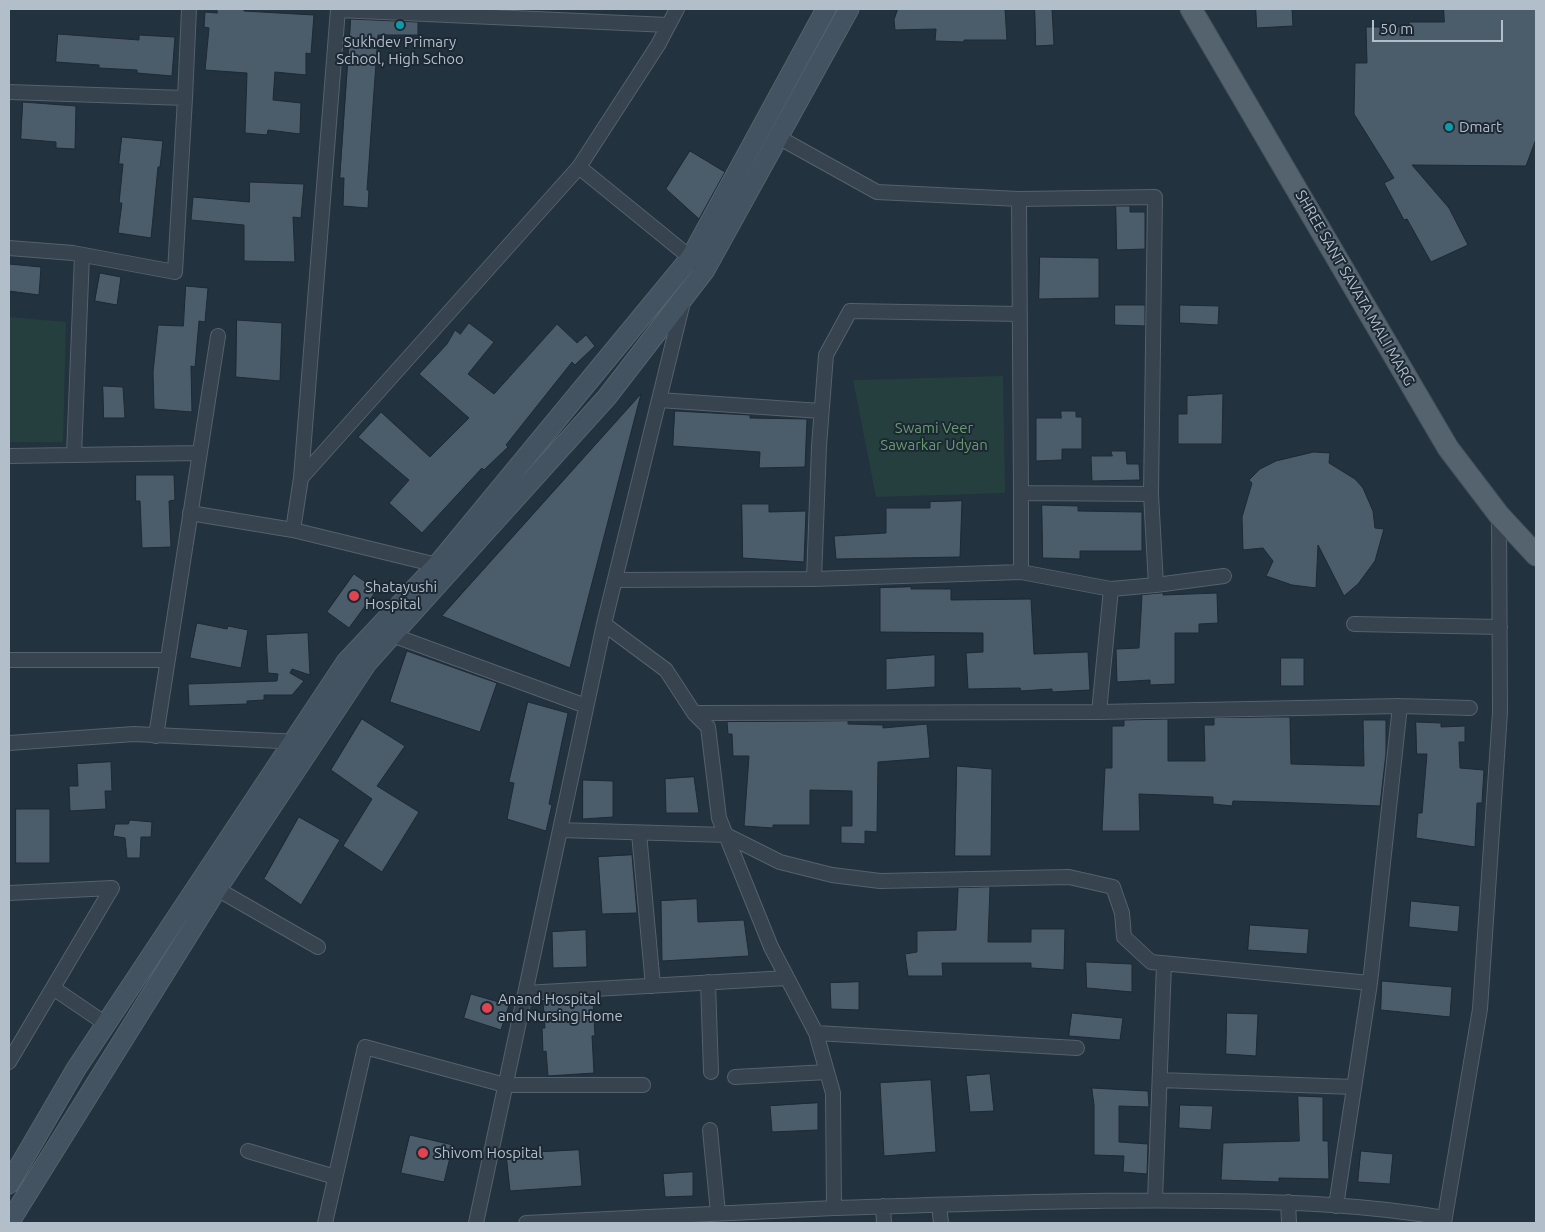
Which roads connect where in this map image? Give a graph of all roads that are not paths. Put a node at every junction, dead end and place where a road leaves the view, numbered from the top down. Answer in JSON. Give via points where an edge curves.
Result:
{"nodes":[{"id":1,"x":189,"y":9,"type":"edge"},
{"id":2,"x":338,"y":9,"type":"edge"},
{"id":3,"x":677,"y":9,"type":"edge"},
{"id":4,"x":826,"y":9,"type":"edge"},
{"id":5,"x":849,"y":9,"type":"edge"},
{"id":6,"x":1191,"y":9,"type":"edge"},
{"id":7,"x":668,"y":25,"type":"junction"},
{"id":8,"x":9,"y":92,"type":"edge"},
{"id":9,"x":185,"y":98,"type":"junction"},
{"id":10,"x":778,"y":137,"type":"junction"},
{"id":11,"x":579,"y":167,"type":"junction"},
{"id":12,"x":1019,"y":199,"type":"junction"},
{"id":13,"x":9,"y":248,"type":"edge"},
{"id":14,"x":82,"y":255,"type":"junction"},
{"id":15,"x":691,"y":257,"type":"junction"},
{"id":16,"x":705,"y":270,"type":"junction"},
{"id":17,"x":684,"y":296,"type":"junction"},
{"id":18,"x":1020,"y":314,"type":"junction"},
{"id":19,"x":218,"y":336,"type":"dead end"},
{"id":20,"x":659,"y":400,"type":"junction"},
{"id":21,"x":821,"y":411,"type":"junction"},
{"id":22,"x":199,"y":453,"type":"junction"},
{"id":23,"x":74,"y":455,"type":"junction"},
{"id":24,"x":9,"y":456,"type":"edge"},
{"id":25,"x":301,"y":478,"type":"junction"},
{"id":26,"x":1021,"y":493,"type":"junction"},
{"id":27,"x":1151,"y":494,"type":"junction"},
{"id":28,"x":190,"y":513,"type":"junction"},
{"id":29,"x":1498,"y":516,"type":"junction"},
{"id":30,"x":293,"y":530,"type":"junction"},
{"id":31,"x":1536,"y":555,"type":"edge"},
{"id":32,"x":437,"y":565,"type":"junction"},
{"id":33,"x":1021,"y":572,"type":"junction"},
{"id":34,"x":1224,"y":576,"type":"dead end"},
{"id":35,"x":814,"y":579,"type":"junction"},
{"id":36,"x":614,"y":580,"type":"junction"},
{"id":37,"x":1156,"y":585,"type":"junction"},
{"id":38,"x":1111,"y":589,"type":"junction"},
{"id":39,"x":604,"y":624,"type":"junction"},
{"id":40,"x":1354,"y":624,"type":"dead end"},
{"id":41,"x":1500,"y":627,"type":"junction"},
{"id":42,"x":392,"y":635,"type":"junction"},
{"id":43,"x":9,"y":660,"type":"edge"},
{"id":44,"x":168,"y":660,"type":"junction"},
{"id":45,"x":586,"y":706,"type":"junction"},
{"id":46,"x":1400,"y":706,"type":"junction"},
{"id":47,"x":1470,"y":708,"type":"dead end"},
{"id":48,"x":1099,"y":712,"type":"junction"},
{"id":49,"x":694,"y":713,"type":"junction"},
{"id":50,"x":156,"y":736,"type":"junction"},
{"id":51,"x":293,"y":742,"type":"junction"},
{"id":52,"x":314,"y":742,"type":"junction"},
{"id":53,"x":9,"y":743,"type":"edge"},
{"id":54,"x":560,"y":830,"type":"junction"},
{"id":55,"x":639,"y":833,"type":"junction"},
{"id":56,"x":726,"y":836,"type":"junction"},
{"id":57,"x":217,"y":889,"type":"junction"},
{"id":58,"x":11,"y":897,"type":"edge"},
{"id":59,"x":318,"y":947,"type":"dead end"},
{"id":60,"x":1164,"y":964,"type":"junction"},
{"id":61,"x":787,"y":978,"type":"junction"},
{"id":62,"x":708,"y":982,"type":"junction"},
{"id":63,"x":1370,"y":983,"type":"junction"},
{"id":64,"x":652,"y":986,"type":"junction"},
{"id":65,"x":53,"y":988,"type":"junction"},
{"id":66,"x":525,"y":993,"type":"junction"},
{"id":67,"x":106,"y":1024,"type":"junction"},
{"id":68,"x":816,"y":1033,"type":"junction"},
{"id":69,"x":1077,"y":1048,"type":"dead end"},
{"id":70,"x":9,"y":1062,"type":"edge"},
{"id":71,"x":711,"y":1072,"type":"dead end"},
{"id":72,"x":827,"y":1072,"type":"junction"},
{"id":73,"x":735,"y":1077,"type":"dead end"},
{"id":74,"x":1160,"y":1080,"type":"junction"},
{"id":75,"x":505,"y":1085,"type":"junction"},
{"id":76,"x":643,"y":1085,"type":"dead end"},
{"id":77,"x":1354,"y":1087,"type":"junction"},
{"id":78,"x":710,"y":1130,"type":"dead end"},
{"id":79,"x":248,"y":1151,"type":"dead end"},
{"id":80,"x":335,"y":1177,"type":"junction"},
{"id":81,"x":9,"y":1184,"type":"edge"},
{"id":82,"x":1155,"y":1200,"type":"junction"},
{"id":83,"x":1288,"y":1202,"type":"junction"},
{"id":84,"x":940,"y":1205,"type":"junction"},
{"id":85,"x":883,"y":1206,"type":"junction"},
{"id":86,"x":1336,"y":1206,"type":"junction"},
{"id":87,"x":834,"y":1208,"type":"junction"},
{"id":88,"x":718,"y":1213,"type":"junction"},
{"id":89,"x":1444,"y":1220,"type":"edge"},
{"id":90,"x":666,"y":1221,"type":"edge"},
{"id":91,"x":9,"y":1223,"type":"edge"},
{"id":92,"x":325,"y":1223,"type":"edge"},
{"id":93,"x":476,"y":1223,"type":"edge"},
{"id":94,"x":526,"y":1223,"type":"edge"},
{"id":95,"x":884,"y":1223,"type":"edge"},
{"id":96,"x":940,"y":1223,"type":"edge"},
{"id":97,"x":1289,"y":1223,"type":"edge"}],
"edges":[{"from":1,"to":9,"type":"street"},
{"from":2,"to":7,"type":"street"},
{"from":2,"to":25,"type":"street"},
{"from":3,"to":7,"type":"street"},
{"from":4,"to":15,"type":"main road"},
{"from":5,"to":10,"type":"main road"},
{"from":6,"to":29,"type":"main road","name":"SHREE SANT SAVATA MALI MARG","via":[[1448,448]]},
{"from":7,"to":11,"type":"street"},
{"from":8,"to":9,"type":"street"},
{"from":9,"to":14,"type":"street","via":[[175,272]]},
{"from":10,"to":12,"type":"street","via":[[877,192]]},
{"from":10,"to":16,"type":"main road"},
{"from":11,"to":15,"type":"street"},
{"from":11,"to":25,"type":"street"},
{"from":12,"to":18,"type":"street"},
{"from":12,"to":27,"type":"street","via":[[1155,197]]},
{"from":13,"to":14,"type":"street"},
{"from":14,"to":23,"type":"street"},
{"from":15,"to":16,"type":"street"},
{"from":15,"to":32,"type":"main road"},
{"from":16,"to":17,"type":"main road"},
{"from":17,"to":20,"type":"street"},
{"from":17,"to":42,"type":"main road","via":[[607,398]]},
{"from":18,"to":21,"type":"street","via":[[850,311],[826,355]]},
{"from":18,"to":26,"type":"street"},
{"from":19,"to":22,"type":"street"},
{"from":20,"to":21,"type":"street"},
{"from":20,"to":36,"type":"street"},
{"from":21,"to":35,"type":"street"},
{"from":22,"to":23,"type":"street"},
{"from":22,"to":28,"type":"street"},
{"from":23,"to":24,"type":"street"},
{"from":25,"to":30,"type":"street"},
{"from":26,"to":27,"type":"street"},
{"from":26,"to":33,"type":"street"},
{"from":27,"to":37,"type":"street"},
{"from":28,"to":30,"type":"street"},
{"from":28,"to":44,"type":"street"},
{"from":29,"to":31,"type":"main road","name":"SHREE SANT SAVATA MALI MARG"},
{"from":29,"to":41,"type":"street"},
{"from":30,"to":32,"type":"street"},
{"from":32,"to":51,"type":"main road","via":[[346,662]]},
{"from":33,"to":35,"type":"street"},
{"from":33,"to":38,"type":"street"},
{"from":34,"to":37,"type":"street"},
{"from":35,"to":36,"type":"street"},
{"from":36,"to":39,"type":"street"},
{"from":37,"to":38,"type":"street"},
{"from":38,"to":48,"type":"street"},
{"from":39,"to":45,"type":"street"},
{"from":39,"to":49,"type":"street","via":[[666,670]]},
{"from":40,"to":41,"type":"street"},
{"from":41,"to":89,"type":"street","via":[[1500,712],[1480,1009]]},
{"from":42,"to":45,"type":"street"},
{"from":42,"to":52,"type":"main road","via":[[366,663]]},
{"from":43,"to":44,"type":"street"},
{"from":44,"to":50,"type":"street"},
{"from":45,"to":54,"type":"street"},
{"from":46,"to":47,"type":"street"},
{"from":46,"to":48,"type":"street"},
{"from":46,"to":63,"type":"street"},
{"from":48,"to":49,"type":"street"},
{"from":49,"to":56,"type":"street","via":[[708,727],[719,818]]},
{"from":50,"to":51,"type":"street"},
{"from":50,"to":53,"type":"street","via":[[134,734]]},
{"from":51,"to":52,"type":"street"},
{"from":51,"to":67,"type":"main road"},
{"from":52,"to":57,"type":"main road"},
{"from":54,"to":55,"type":"street"},
{"from":54,"to":66,"type":"street"},
{"from":55,"to":56,"type":"street"},
{"from":55,"to":64,"type":"street"},
{"from":56,"to":60,"type":"street","via":[[780,862],[832,875],[880,881],[1070,877],[1113,887],[1122,912],[1124,937],[1151,962]]},
{"from":56,"to":61,"type":"street"},
{"from":57,"to":59,"type":"street"},
{"from":57,"to":91,"type":"main road"},
{"from":58,"to":65,"type":"street","via":[[112,888]]},
{"from":60,"to":63,"type":"street"},
{"from":60,"to":74,"type":"street"},
{"from":61,"to":62,"type":"street"},
{"from":61,"to":68,"type":"street"},
{"from":62,"to":64,"type":"street"},
{"from":62,"to":71,"type":"street"},
{"from":63,"to":77,"type":"street"},
{"from":64,"to":66,"type":"street"},
{"from":65,"to":67,"type":"street"},
{"from":65,"to":70,"type":"street"},
{"from":66,"to":75,"type":"street"},
{"from":67,"to":81,"type":"main road"},
{"from":68,"to":69,"type":"street"},
{"from":68,"to":72,"type":"street"},
{"from":72,"to":73,"type":"street"},
{"from":72,"to":87,"type":"street","via":[[832,1092]]},
{"from":74,"to":77,"type":"street"},
{"from":74,"to":82,"type":"street"},
{"from":75,"to":76,"type":"street"},
{"from":75,"to":80,"type":"street","via":[[365,1047]]},
{"from":75,"to":93,"type":"street"},
{"from":77,"to":86,"type":"street"},
{"from":78,"to":88,"type":"street"},
{"from":79,"to":80,"type":"street"},
{"from":80,"to":92,"type":"street"},
{"from":82,"to":83,"type":"street"},
{"from":82,"to":84,"type":"street"},
{"from":83,"to":86,"type":"street"},
{"from":83,"to":97,"type":"street"},
{"from":84,"to":85,"type":"street"},
{"from":84,"to":96,"type":"street"},
{"from":85,"to":87,"type":"street"},
{"from":85,"to":95,"type":"street"},
{"from":86,"to":89,"type":"street","via":[[1407,1211]]},
{"from":87,"to":88,"type":"street"},
{"from":88,"to":90,"type":"street"},
{"from":90,"to":94,"type":"street"}]}
